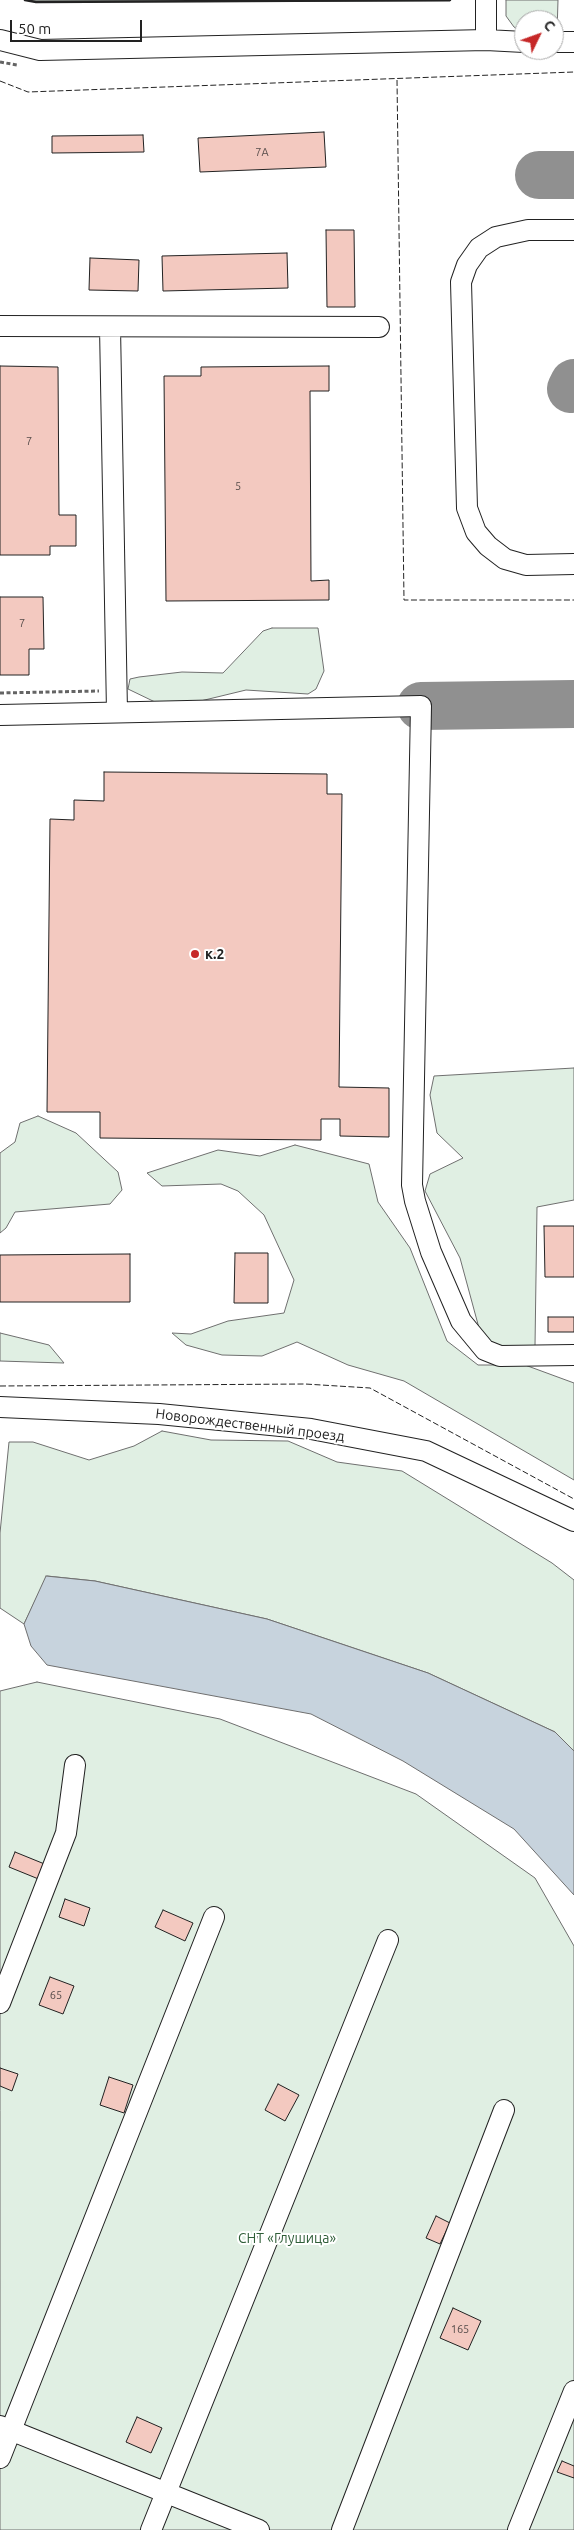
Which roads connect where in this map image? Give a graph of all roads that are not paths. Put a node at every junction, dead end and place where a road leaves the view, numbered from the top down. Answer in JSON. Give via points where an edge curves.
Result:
{"nodes":[{"id":1,"x":486,"y":0,"type":"edge"},
{"id":2,"x":0,"y":40,"type":"edge"},
{"id":3,"x":486,"y":40,"type":"junction"},
{"id":4,"x":514,"y":41,"type":"edge"},
{"id":5,"x":574,"y":230,"type":"edge"},
{"id":6,"x":0,"y":326,"type":"edge"},
{"id":7,"x":110,"y":327,"type":"junction"},
{"id":8,"x":378,"y":327,"type":"dead end"},
{"id":9,"x":574,"y":564,"type":"edge"},
{"id":10,"x":117,"y":712,"type":"junction"},
{"id":11,"x":0,"y":715,"type":"edge"},
{"id":12,"x":574,"y":1355,"type":"edge"},
{"id":13,"x":0,"y":1407,"type":"edge"},
{"id":14,"x":574,"y":1521,"type":"edge"},
{"id":15,"x":75,"y":1765,"type":"dead end"},
{"id":16,"x":214,"y":1917,"type":"dead end"},
{"id":17,"x":388,"y":1940,"type":"dead end"},
{"id":18,"x":0,"y":2003,"type":"edge"},
{"id":19,"x":504,"y":2110,"type":"dead end"},
{"id":20,"x":574,"y":2391,"type":"edge"},
{"id":21,"x":5,"y":2428,"type":"edge"},
{"id":22,"x":0,"y":2458,"type":"edge"},
{"id":23,"x":166,"y":2493,"type":"junction"},
{"id":24,"x":151,"y":2530,"type":"edge"},
{"id":25,"x":259,"y":2530,"type":"edge"},
{"id":26,"x":342,"y":2530,"type":"edge"},
{"id":27,"x":518,"y":2530,"type":"edge"}],
"edges":[{"from":1,"to":3,"type":"street"},
{"from":2,"to":3,"type":"street","via":[[40,50]]},
{"from":3,"to":4,"type":"street"},
{"from":5,"to":9,"type":"street","via":[[528,230],[496,236],[479,248],[467,265],[461,282],[467,508],[476,532],[505,559],[526,565]]},
{"from":6,"to":7,"type":"street"},
{"from":7,"to":8,"type":"street"},
{"from":7,"to":10,"type":"street"},
{"from":10,"to":11,"type":"street"},
{"from":10,"to":12,"type":"street","via":[[420,706],[412,1186],[415,1201],[431,1252],[461,1321],[485,1350],[500,1356]]},
{"from":13,"to":14,"type":"street","name":"Новорождественный проезд","via":[[159,1414],[310,1429],[426,1452]]},
{"from":15,"to":18,"type":"street","via":[[66,1833]]},
{"from":16,"to":21,"type":"street"},
{"from":17,"to":23,"type":"street"},
{"from":19,"to":26,"type":"street"},
{"from":20,"to":27,"type":"street"},
{"from":21,"to":22,"type":"street"},
{"from":21,"to":23,"type":"street"},
{"from":23,"to":24,"type":"street"},
{"from":23,"to":25,"type":"street"}]}
